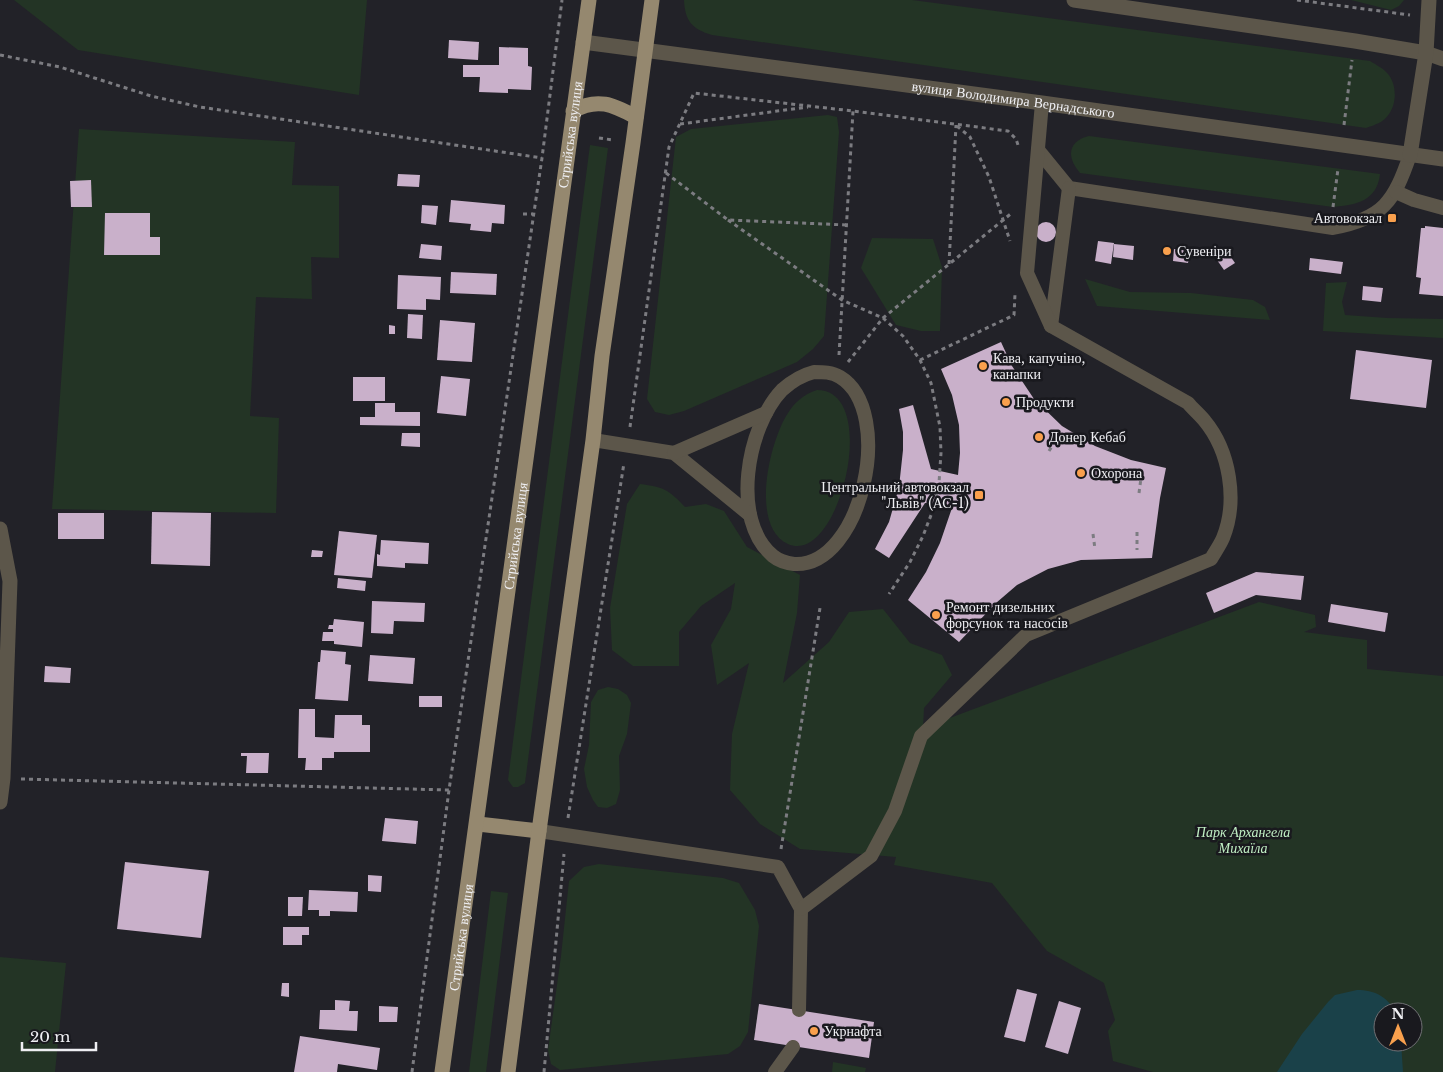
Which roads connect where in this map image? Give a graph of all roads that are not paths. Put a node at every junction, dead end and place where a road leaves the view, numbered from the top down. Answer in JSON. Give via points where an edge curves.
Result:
{"nodes":[{"id":1,"x":589,"y":0,"type":"edge"},
{"id":2,"x":652,"y":0,"type":"edge"},
{"id":3,"x":1074,"y":0,"type":"edge"},
{"id":4,"x":1429,"y":0,"type":"edge"},
{"id":5,"x":583,"y":42,"type":"junction"},
{"id":6,"x":645,"y":49,"type":"junction"},
{"id":7,"x":1426,"y":53,"type":"junction"},
{"id":8,"x":1443,"y":59,"type":"edge"},
{"id":9,"x":1042,"y":103,"type":"junction"},
{"id":10,"x":573,"y":111,"type":"junction"},
{"id":11,"x":636,"y":117,"type":"junction"},
{"id":12,"x":1038,"y":150,"type":"junction"},
{"id":13,"x":1410,"y":155,"type":"junction"},
{"id":14,"x":1443,"y":159,"type":"edge"},
{"id":15,"x":1069,"y":188,"type":"junction"},
{"id":16,"x":1396,"y":192,"type":"junction"},
{"id":17,"x":1443,"y":208,"type":"edge"},
{"id":18,"x":1051,"y":326,"type":"junction"},
{"id":19,"x":766,"y":414,"type":"junction"},
{"id":20,"x":593,"y":440,"type":"junction"},
{"id":21,"x":674,"y":453,"type":"junction"},
{"id":22,"x":750,"y":515,"type":"junction"},
{"id":23,"x":0,"y":529,"type":"edge"},
{"id":24,"x":5,"y":582,"type":"edge"},
{"id":25,"x":0,"y":802,"type":"edge"},
{"id":26,"x":478,"y":824,"type":"junction"},
{"id":27,"x":539,"y":831,"type":"junction"},
{"id":28,"x":801,"y":909,"type":"junction"},
{"id":29,"x":799,"y":1010,"type":"dead end"},
{"id":30,"x":794,"y":1047,"type":"dead end"},
{"id":31,"x":442,"y":1072,"type":"edge"},
{"id":32,"x":508,"y":1072,"type":"edge"},
{"id":33,"x":775,"y":1072,"type":"edge"}],
"edges":[{"from":1,"to":5,"type":"main road","name":"Стрийська вулиця"},
{"from":2,"to":6,"type":"main road"},
{"from":3,"to":7,"type":"street"},
{"from":4,"to":7,"type":"street"},
{"from":5,"to":6,"type":"street","name":"вулиця Володимира Вернадського"},
{"from":5,"to":10,"type":"main road","name":"Стрийська вулиця"},
{"from":6,"to":9,"type":"street","name":"вулиця Володимира Вернадського"},
{"from":6,"to":11,"type":"main road"},
{"from":7,"to":8,"type":"street"},
{"from":7,"to":13,"type":"street"},
{"from":9,"to":12,"type":"lane"},
{"from":9,"to":13,"type":"street","name":"вулиця Володимира Вернадського"},
{"from":10,"to":11,"type":"main road","via":[[585,104],[602,103]]},
{"from":10,"to":26,"type":"main road","name":"Стрийська вулиця"},
{"from":11,"to":20,"type":"main road"},
{"from":12,"to":15,"type":"lane"},
{"from":12,"to":18,"type":"lane","via":[[1027,273]]},
{"from":13,"to":14,"type":"street","name":"вулиця Володимира Вернадського"},
{"from":13,"to":16,"type":"lane"},
{"from":15,"to":16,"type":"lane","via":[[1333,228],[1373,216]]},
{"from":15,"to":18,"type":"lane"},
{"from":16,"to":17,"type":"lane"},
{"from":18,"to":28,"type":"lane","via":[[1188,403],[1204,420],[1223,454],[1229,478],[1230,509],[1223,538],[1211,559],[1026,635],[921,736],[895,810],[871,856]]},
{"from":19,"to":21,"type":"lane"},
{"from":19,"to":22,"type":"lane","via":[[748,471]]},
{"from":19,"to":22,"type":"lane","via":[[782,391],[802,375],[828,372],[840,377],[850,385],[863,408],[868,434],[867,464],[861,494],[850,522],[834,545],[814,560],[801,564],[776,559],[758,540]]},
{"from":20,"to":21,"type":"lane"},
{"from":20,"to":27,"type":"main road"},
{"from":21,"to":22,"type":"lane"},
{"from":23,"to":24,"type":"street"},
{"from":24,"to":25,"type":"street"},
{"from":26,"to":27,"type":"main road"},
{"from":26,"to":31,"type":"main road","name":"Стрийська вулиця"},
{"from":27,"to":28,"type":"lane","via":[[778,867]]},
{"from":27,"to":32,"type":"main road"},
{"from":28,"to":29,"type":"lane"},
{"from":30,"to":33,"type":"lane"}]}
